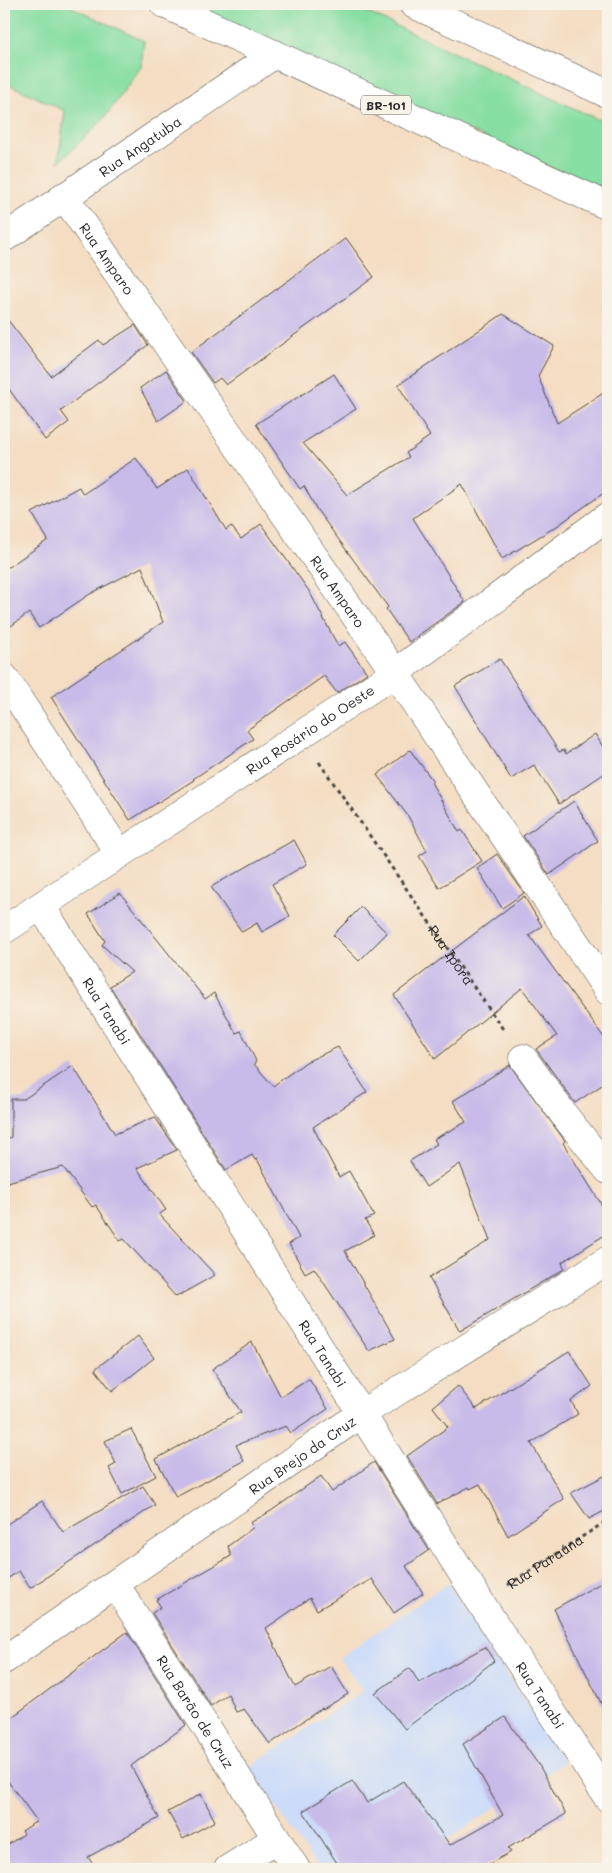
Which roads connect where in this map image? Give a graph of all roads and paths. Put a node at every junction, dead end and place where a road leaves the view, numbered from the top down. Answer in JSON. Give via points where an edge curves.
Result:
{"nodes":[{"id":1,"x":164,"y":4,"type":"edge"},
{"id":2,"x":413,"y":4,"type":"edge"},
{"id":3,"x":275,"y":54,"type":"junction"},
{"id":4,"x":608,"y":94,"type":"edge"},
{"id":5,"x":64,"y":196,"type":"junction"},
{"id":6,"x":608,"y":206,"type":"edge"},
{"id":7,"x":4,"y":238,"type":"edge"},
{"id":8,"x":608,"y":516,"type":"edge"},
{"id":9,"x":395,"y":673,"type":"junction"},
{"id":10,"x":4,"y":677,"type":"edge"},
{"id":11,"x":300,"y":734,"type":"junction"},
{"id":12,"x":118,"y":853,"type":"junction"},
{"id":13,"x":41,"y":906,"type":"junction"},
{"id":14,"x":4,"y":930,"type":"edge"},
{"id":15,"x":608,"y":991,"type":"edge"},
{"id":16,"x":523,"y":1058,"type":"joint"},
{"id":17,"x":608,"y":1170,"type":"edge"},
{"id":18,"x":608,"y":1260,"type":"edge"},
{"id":19,"x":361,"y":1414,"type":"junction"},
{"id":20,"x":608,"y":1520,"type":"edge"},
{"id":21,"x":115,"y":1584,"type":"junction"},
{"id":22,"x":481,"y":1603,"type":"junction"},
{"id":23,"x":4,"y":1660,"type":"edge"},
{"id":24,"x":608,"y":1798,"type":"edge"},
{"id":25,"x":276,"y":1839,"type":"junction"},
{"id":26,"x":228,"y":1869,"type":"edge"},
{"id":27,"x":296,"y":1869,"type":"edge"}],
"edges":[{"from":1,"to":3,"type":"main road","number":"BR-101"},
{"from":2,"to":4,"type":"main road"},
{"from":3,"to":5,"type":"main road","name":"Rua Angatuba"},
{"from":3,"to":6,"type":"main road","number":"BR-101"},
{"from":5,"to":7,"type":"main road","name":"Rua Angatuba"},
{"from":5,"to":9,"type":"main road","name":"Rua Amparo"},
{"from":8,"to":9,"type":"main road","name":"Rua Rosário do Oeste"},
{"from":9,"to":11,"type":"main road","name":"Rua Rosário do Oeste"},
{"from":9,"to":15,"type":"main road","name":"Rua Amparo"},
{"from":10,"to":12,"type":"main road"},
{"from":11,"to":12,"type":"main road","name":"Rua Rosário do Oeste"},
{"from":11,"to":16,"type":"path","name":"Rua Ipora"},
{"from":12,"to":13,"type":"main road","name":"Rua Rosário do Oeste"},
{"from":13,"to":14,"type":"main road","name":"Rua Rosário do Oeste"},
{"from":13,"to":19,"type":"main road","name":"Rua Tanabi"},
{"from":16,"to":17,"type":"main road"},
{"from":18,"to":19,"type":"main road","name":"Rua Brejo da Cruz"},
{"from":19,"to":21,"type":"main road","name":"Rua Brejo da Cruz"},
{"from":19,"to":22,"type":"main road","name":"Rua Tanabi"},
{"from":20,"to":22,"type":"path","name":"Rua Paraúna"},
{"from":21,"to":23,"type":"main road","name":"Rua Brejo da Cruz"},
{"from":21,"to":25,"type":"main road","name":"Rua Barão de Cruz"},
{"from":22,"to":24,"type":"main road","name":"Rua Tanabi"},
{"from":25,"to":26,"type":"main road"},
{"from":25,"to":27,"type":"main road","name":"Rua Barão de Cruz"}]}
